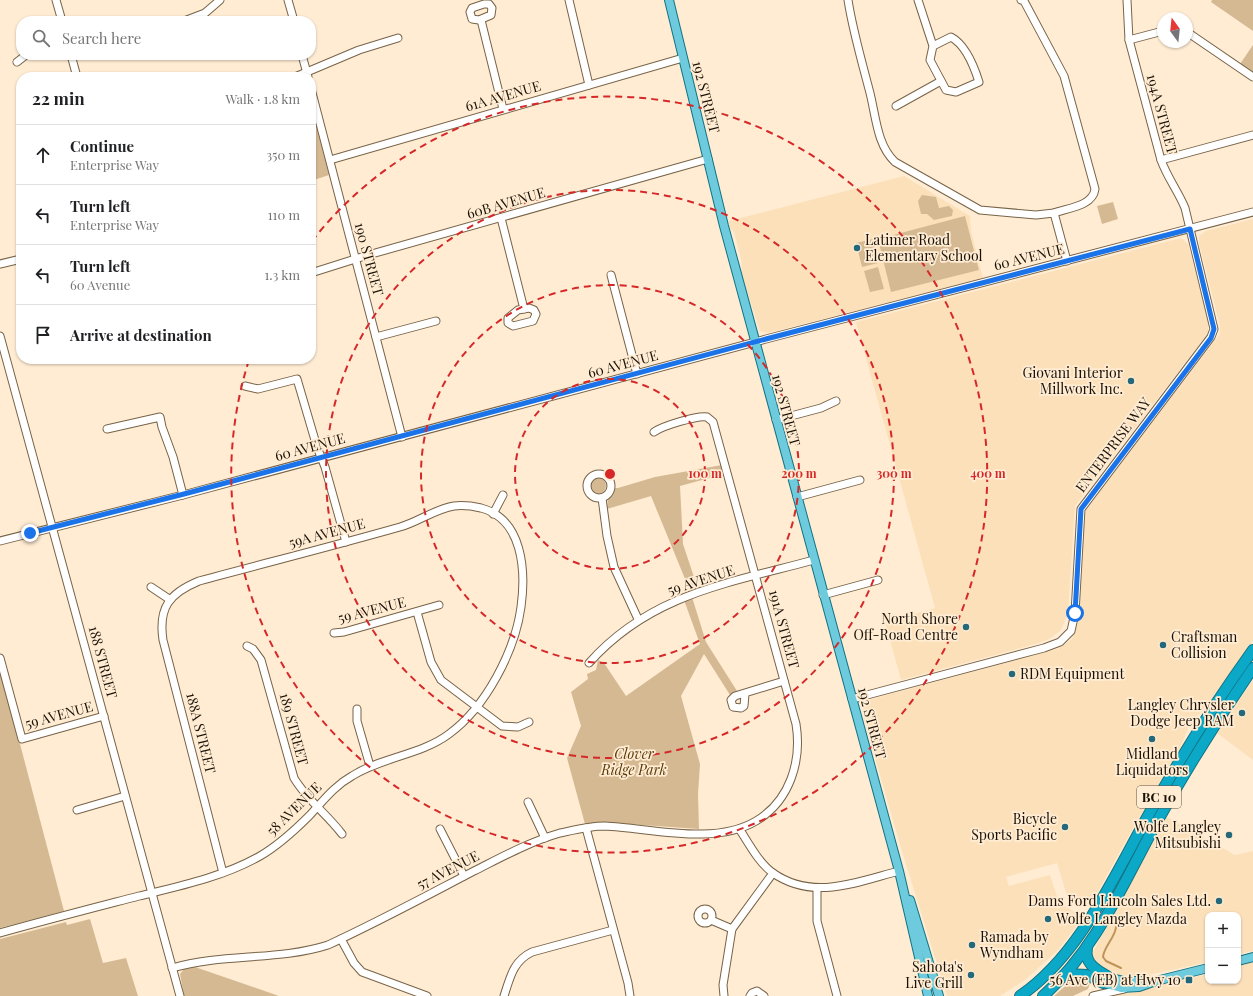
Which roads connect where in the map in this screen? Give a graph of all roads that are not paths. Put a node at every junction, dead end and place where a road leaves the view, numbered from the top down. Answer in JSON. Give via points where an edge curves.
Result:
{"nodes":[{"id":1,"x":56,"y":0,"type":"edge"},
{"id":2,"x":220,"y":0,"type":"edge"},
{"id":3,"x":288,"y":0,"type":"edge"},
{"id":4,"x":569,"y":0,"type":"edge"},
{"id":5,"x":669,"y":0,"type":"edge"},
{"id":6,"x":848,"y":0,"type":"edge"},
{"id":7,"x":918,"y":0,"type":"edge"},
{"id":8,"x":1021,"y":0,"type":"edge"},
{"id":9,"x":1127,"y":0,"type":"edge"},
{"id":10,"x":61,"y":16,"type":"edge"},
{"id":11,"x":197,"y":16,"type":"edge"},
{"id":12,"x":293,"y":16,"type":"edge"},
{"id":13,"x":481,"y":20,"type":"dead end"},
{"id":14,"x":1157,"y":33,"type":"edge"},
{"id":15,"x":1193,"y":36,"type":"edge"},
{"id":16,"x":398,"y":38,"type":"dead end"},
{"id":17,"x":1129,"y":40,"type":"junction"},
{"id":18,"x":933,"y":46,"type":"junction"},
{"id":19,"x":683,"y":58,"type":"junction"},
{"id":20,"x":20,"y":60,"type":"edge"},
{"id":21,"x":72,"y":60,"type":"edge"},
{"id":22,"x":303,"y":60,"type":"edge"},
{"id":23,"x":17,"y":62,"type":"dead end"},
{"id":24,"x":76,"y":72,"type":"edge"},
{"id":25,"x":306,"y":72,"type":"edge"},
{"id":26,"x":313,"y":72,"type":"edge"},
{"id":27,"x":1253,"y":78,"type":"edge"},
{"id":28,"x":941,"y":81,"type":"junction"},
{"id":29,"x":589,"y":85,"type":"junction"},
{"id":30,"x":896,"y":106,"type":"dead end"},
{"id":31,"x":316,"y":107,"type":"edge"},
{"id":32,"x":504,"y":110,"type":"junction"},
{"id":33,"x":1253,"y":135,"type":"edge"},
{"id":34,"x":708,"y":159,"type":"junction"},
{"id":35,"x":330,"y":160,"type":"junction"},
{"id":36,"x":1161,"y":160,"type":"junction"},
{"id":37,"x":1253,"y":212,"type":"edge"},
{"id":38,"x":1054,"y":213,"type":"junction"},
{"id":39,"x":501,"y":218,"type":"junction"},
{"id":40,"x":1190,"y":229,"type":"junction"},
{"id":41,"x":355,"y":259,"type":"junction"},
{"id":42,"x":1067,"y":260,"type":"junction"},
{"id":43,"x":16,"y":261,"type":"edge"},
{"id":44,"x":0,"y":264,"type":"edge"},
{"id":45,"x":316,"y":271,"type":"edge"},
{"id":46,"x":611,"y":275,"type":"dead end"},
{"id":47,"x":524,"y":308,"type":"dead end"},
{"id":48,"x":436,"y":321,"type":"dead end"},
{"id":49,"x":0,"y":336,"type":"edge"},
{"id":50,"x":376,"y":337,"type":"junction"},
{"id":51,"x":754,"y":342,"type":"junction"},
{"id":52,"x":637,"y":374,"type":"junction"},
{"id":53,"x":245,"y":386,"type":"dead end"},
{"id":54,"x":836,"y":401,"type":"dead end"},
{"id":55,"x":776,"y":420,"type":"junction"},
{"id":56,"x":107,"y":428,"type":"dead end"},
{"id":57,"x":654,"y":432,"type":"dead end"},
{"id":58,"x":402,"y":437,"type":"junction"},
{"id":59,"x":321,"y":458,"type":"junction"},
{"id":60,"x":860,"y":480,"type":"dead end"},
{"id":61,"x":184,"y":494,"type":"junction"},
{"id":62,"x":503,"y":496,"type":"dead end"},
{"id":63,"x":797,"y":497,"type":"junction"},
{"id":64,"x":602,"y":498,"type":"dead end"},
{"id":65,"x":493,"y":514,"type":"junction"},
{"id":66,"x":53,"y":527,"type":"junction"},
{"id":67,"x":0,"y":541,"type":"edge"},
{"id":68,"x":346,"y":542,"type":"junction"},
{"id":69,"x":814,"y":560,"type":"junction"},
{"id":70,"x":756,"y":576,"type":"junction"},
{"id":71,"x":878,"y":580,"type":"dead end"},
{"id":72,"x":150,"y":587,"type":"dead end"},
{"id":73,"x":823,"y":595,"type":"junction"},
{"id":74,"x":170,"y":600,"type":"junction"},
{"id":75,"x":439,"y":605,"type":"dead end"},
{"id":76,"x":417,"y":612,"type":"junction"},
{"id":77,"x":638,"y":619,"type":"junction"},
{"id":78,"x":334,"y":633,"type":"dead end"},
{"id":79,"x":247,"y":646,"type":"dead end"},
{"id":80,"x":1253,"y":650,"type":"edge"},
{"id":81,"x":0,"y":658,"type":"edge"},
{"id":82,"x":589,"y":663,"type":"dead end"},
{"id":83,"x":1253,"y":668,"type":"edge"},
{"id":84,"x":784,"y":681,"type":"junction"},
{"id":85,"x":745,"y":694,"type":"dead end"},
{"id":86,"x":852,"y":699,"type":"junction"},
{"id":87,"x":476,"y":707,"type":"junction"},
{"id":88,"x":357,"y":709,"type":"dead end"},
{"id":89,"x":104,"y":716,"type":"junction"},
{"id":90,"x":529,"y":722,"type":"dead end"},
{"id":91,"x":370,"y":766,"type":"junction"},
{"id":92,"x":126,"y":796,"type":"junction"},
{"id":93,"x":528,"y":802,"type":"dead end"},
{"id":94,"x":317,"y":807,"type":"junction"},
{"id":95,"x":77,"y":810,"type":"dead end"},
{"id":96,"x":586,"y":828,"type":"junction"},
{"id":97,"x":440,"y":829,"type":"dead end"},
{"id":98,"x":740,"y":830,"type":"junction"},
{"id":99,"x":342,"y":834,"type":"dead end"},
{"id":100,"x":545,"y":838,"type":"junction"},
{"id":101,"x":899,"y":871,"type":"junction"},
{"id":102,"x":223,"y":873,"type":"junction"},
{"id":103,"x":773,"y":873,"type":"junction"},
{"id":104,"x":464,"y":876,"type":"junction"},
{"id":105,"x":817,"y":889,"type":"junction"},
{"id":106,"x":152,"y":893,"type":"junction"},
{"id":107,"x":711,"y":920,"type":"dead end"},
{"id":108,"x":732,"y":929,"type":"junction"},
{"id":109,"x":613,"y":930,"type":"junction"},
{"id":110,"x":0,"y":933,"type":"edge"},
{"id":111,"x":341,"y":939,"type":"junction"},
{"id":112,"x":1087,"y":948,"type":"junction"},
{"id":113,"x":1253,"y":957,"type":"edge"},
{"id":114,"x":1241,"y":960,"type":"edge"},
{"id":115,"x":172,"y":968,"type":"junction"},
{"id":116,"x":1205,"y":969,"type":"edge"},
{"id":117,"x":1066,"y":974,"type":"junction"},
{"id":118,"x":1105,"y":980,"type":"junction"},
{"id":119,"x":1156,"y":981,"type":"junction"},
{"id":120,"x":1126,"y":988,"type":"junction"},
{"id":121,"x":180,"y":996,"type":"edge"},
{"id":122,"x":427,"y":996,"type":"edge"},
{"id":123,"x":504,"y":996,"type":"edge"},
{"id":124,"x":630,"y":996,"type":"edge"},
{"id":125,"x":724,"y":996,"type":"edge"},
{"id":126,"x":750,"y":996,"type":"edge"},
{"id":127,"x":764,"y":996,"type":"edge"},
{"id":128,"x":837,"y":996,"type":"edge"},
{"id":129,"x":928,"y":996,"type":"edge"},
{"id":130,"x":939,"y":996,"type":"edge"},
{"id":131,"x":1020,"y":996,"type":"edge"},
{"id":132,"x":1043,"y":996,"type":"edge"},
{"id":133,"x":1089,"y":996,"type":"edge"},
{"id":134,"x":1093,"y":996,"type":"edge"}],
"edges":[{"from":1,"to":10,"type":"street"},
{"from":2,"to":11,"type":"street","via":[[205,13]]},
{"from":3,"to":12,"type":"street"},
{"from":4,"to":29,"type":"street"},
{"from":5,"to":19,"type":"main road","name":"192 STREET"},
{"from":6,"to":38,"type":"street","via":[[854,35],[881,140],[890,158],[980,210],[1036,215]]},
{"from":7,"to":18,"type":"street"},
{"from":8,"to":38,"type":"street","via":[[1024,0],[1064,76],[1095,189],[1091,199]]},
{"from":9,"to":17,"type":"street","name":"194A STREET"},
{"from":13,"to":32,"type":"street"},
{"from":14,"to":17,"type":"street"},
{"from":15,"to":27,"type":"street"},
{"from":16,"to":26,"type":"street","via":[[359,50]]},
{"from":17,"to":36,"type":"street","name":"194A STREET"},
{"from":18,"to":28,"type":"street","via":[[930,60]]},
{"from":18,"to":28,"type":"street","via":[[951,37],[960,42],[976,71],[979,82],[956,92],[946,90]]},
{"from":19,"to":29,"type":"street","name":"61A AVENUE"},
{"from":19,"to":34,"type":"main road","name":"192 STREET"},
{"from":20,"to":23,"type":"street"},
{"from":21,"to":24,"type":"street"},
{"from":22,"to":25,"type":"street"},
{"from":28,"to":30,"type":"street"},
{"from":29,"to":32,"type":"street","name":"61A AVENUE"},
{"from":31,"to":35,"type":"street","name":"190 STREET"},
{"from":32,"to":35,"type":"street","name":"61A AVENUE"},
{"from":33,"to":36,"type":"street"},
{"from":34,"to":39,"type":"street","name":"60B AVENUE"},
{"from":34,"to":51,"type":"main road","name":"192 STREET"},
{"from":35,"to":41,"type":"street","name":"190 STREET"},
{"from":36,"to":40,"type":"street","name":"194A STREET","via":[[1165,173],[1178,193]]},
{"from":37,"to":40,"type":"street","name":"60 AVENUE"},
{"from":38,"to":42,"type":"street"},
{"from":39,"to":41,"type":"street","name":"60B AVENUE"},
{"from":39,"to":47,"type":"street"},
{"from":40,"to":42,"type":"street","name":"60 AVENUE"},
{"from":40,"to":86,"type":"street","name":"ENTERPRISE WAY","via":[[1214,329],[1211,338],[1081,509],[1075,613],[1071,631],[1060,642],[1044,648]]},
{"from":41,"to":45,"type":"street","name":"60B AVENUE"},
{"from":41,"to":50,"type":"street","name":"190 STREET"},
{"from":42,"to":51,"type":"street","name":"60 AVENUE"},
{"from":43,"to":44,"type":"street"},
{"from":46,"to":52,"type":"street"},
{"from":48,"to":50,"type":"street"},
{"from":49,"to":66,"type":"street","name":"188 STREET"},
{"from":50,"to":58,"type":"street","name":"190 STREET"},
{"from":51,"to":52,"type":"street","name":"60 AVENUE"},
{"from":51,"to":55,"type":"main road","name":"192 STREET"},
{"from":52,"to":58,"type":"street","name":"60 AVENUE"},
{"from":53,"to":59,"type":"street","via":[[258,388],[297,379]]},
{"from":54,"to":55,"type":"street","via":[[822,408]]},
{"from":55,"to":63,"type":"main road","name":"192 STREET"},
{"from":56,"to":61,"type":"street","via":[[160,417]]},
{"from":57,"to":70,"type":"street","name":"191A STREET","via":[[700,417],[707,417],[713,422]]},
{"from":58,"to":59,"type":"street","name":"60 AVENUE"},
{"from":59,"to":61,"type":"street","name":"60 AVENUE"},
{"from":59,"to":68,"type":"street"},
{"from":60,"to":63,"type":"street"},
{"from":61,"to":66,"type":"street","name":"60 AVENUE"},
{"from":62,"to":65,"type":"street"},
{"from":63,"to":69,"type":"main road","name":"192 STREET"},
{"from":64,"to":77,"type":"street","via":[[614,567]]},
{"from":65,"to":68,"type":"street","name":"59A AVENUE","via":[[479,508],[455,506],[439,510],[404,526]]},
{"from":65,"to":87,"type":"street","name":"58 AVENUE","via":[[508,527],[519,548],[523,572],[522,604],[518,626],[503,667]]},
{"from":66,"to":67,"type":"street","name":"60 AVENUE"},
{"from":66,"to":89,"type":"street","name":"188 STREET"},
{"from":68,"to":74,"type":"street","name":"59A AVENUE","via":[[199,581],[179,591]]},
{"from":69,"to":70,"type":"street","name":"59 AVENUE"},
{"from":69,"to":73,"type":"main road","name":"192 STREET"},
{"from":70,"to":77,"type":"street","name":"59 AVENUE","via":[[678,599]]},
{"from":70,"to":84,"type":"street","name":"191A STREET"},
{"from":71,"to":73,"type":"street"},
{"from":72,"to":74,"type":"street"},
{"from":73,"to":86,"type":"main road","name":"192 STREET"},
{"from":74,"to":102,"type":"street","name":"188A STREET","via":[[163,615],[163,640]]},
{"from":75,"to":76,"type":"street","name":"59 AVENUE"},
{"from":76,"to":78,"type":"street","name":"59 AVENUE"},
{"from":76,"to":87,"type":"street","via":[[436,674]]},
{"from":77,"to":82,"type":"street","name":"59 AVENUE","via":[[616,636]]},
{"from":79,"to":94,"type":"street","name":"189 STREET","via":[[258,654],[261,660],[294,778]]},
{"from":80,"to":131,"type":"highway","number":"BC 10","via":[[1189,746],[1106,893],[1071,946],[1057,965]]},
{"from":81,"to":89,"type":"street","name":"59 AVENUE","via":[[22,739]]},
{"from":83,"to":112,"type":"highway","number":"BC 10","via":[[1183,775]]},
{"from":84,"to":85,"type":"street"},
{"from":84,"to":98,"type":"street","name":"191A STREET","via":[[798,737],[793,774],[787,790],[775,806]]},
{"from":86,"to":101,"type":"main road","name":"192 STREET"},
{"from":87,"to":90,"type":"street","via":[[502,726],[518,727]]},
{"from":87,"to":91,"type":"street","name":"58 AVENUE","via":[[461,724],[443,738]]},
{"from":88,"to":91,"type":"street","via":[[357,722]]},
{"from":89,"to":92,"type":"street","name":"188 STREET"},
{"from":91,"to":94,"type":"street","name":"58 AVENUE","via":[[344,781]]},
{"from":92,"to":95,"type":"street"},
{"from":92,"to":106,"type":"street","name":"188 STREET"},
{"from":93,"to":100,"type":"street"},
{"from":94,"to":99,"type":"street","name":"189 STREET"},
{"from":94,"to":102,"type":"street","name":"58 AVENUE","via":[[287,838],[273,848],[244,865]]},
{"from":96,"to":98,"type":"street","name":"57 AVENUE","via":[[603,826],[701,834]]},
{"from":96,"to":100,"type":"street","name":"57 AVENUE"},
{"from":96,"to":109,"type":"street"},
{"from":97,"to":104,"type":"street"},
{"from":98,"to":103,"type":"street"},
{"from":100,"to":104,"type":"street","name":"57 AVENUE"},
{"from":101,"to":105,"type":"street","via":[[841,887]]},
{"from":101,"to":129,"type":"main road","name":"192 STREET"},
{"from":101,"to":130,"type":"main road","name":"192 STREET","via":[[908,891]]},
{"from":102,"to":106,"type":"street","name":"58 AVENUE"},
{"from":103,"to":105,"type":"street","via":[[797,884]]},
{"from":103,"to":108,"type":"street"},
{"from":104,"to":111,"type":"street","name":"57 AVENUE"},
{"from":105,"to":128,"type":"street","via":[[817,921]]},
{"from":106,"to":110,"type":"street","name":"58 AVENUE"},
{"from":106,"to":115,"type":"street","name":"188 STREET"},
{"from":107,"to":108,"type":"street"},
{"from":108,"to":125,"type":"street","via":[[723,985]]},
{"from":109,"to":123,"type":"street","via":[[524,956],[514,968]]},
{"from":109,"to":124,"type":"street"},
{"from":111,"to":115,"type":"street","name":"57 AVENUE","via":[[304,951],[218,959]]},
{"from":111,"to":122,"type":"street","via":[[362,972]]},
{"from":112,"to":117,"type":"highway","number":"BC 10"},
{"from":112,"to":118,"type":"highway","via":[[1088,961]]},
{"from":113,"to":114,"type":"main road"},
{"from":115,"to":121,"type":"street","name":"188 STREET"},
{"from":116,"to":119,"type":"main road"},
{"from":117,"to":118,"type":"highway","via":[[1087,975]]},
{"from":117,"to":132,"type":"highway","number":"BC 10"},
{"from":118,"to":119,"type":"main road"},
{"from":118,"to":120,"type":"main road"},
{"from":118,"to":133,"type":"street"},
{"from":119,"to":120,"type":"main road","via":[[1148,986]]},
{"from":120,"to":134,"type":"street"},
{"from":126,"to":127,"type":"street","via":[[752,992],[757,991]]}]}
